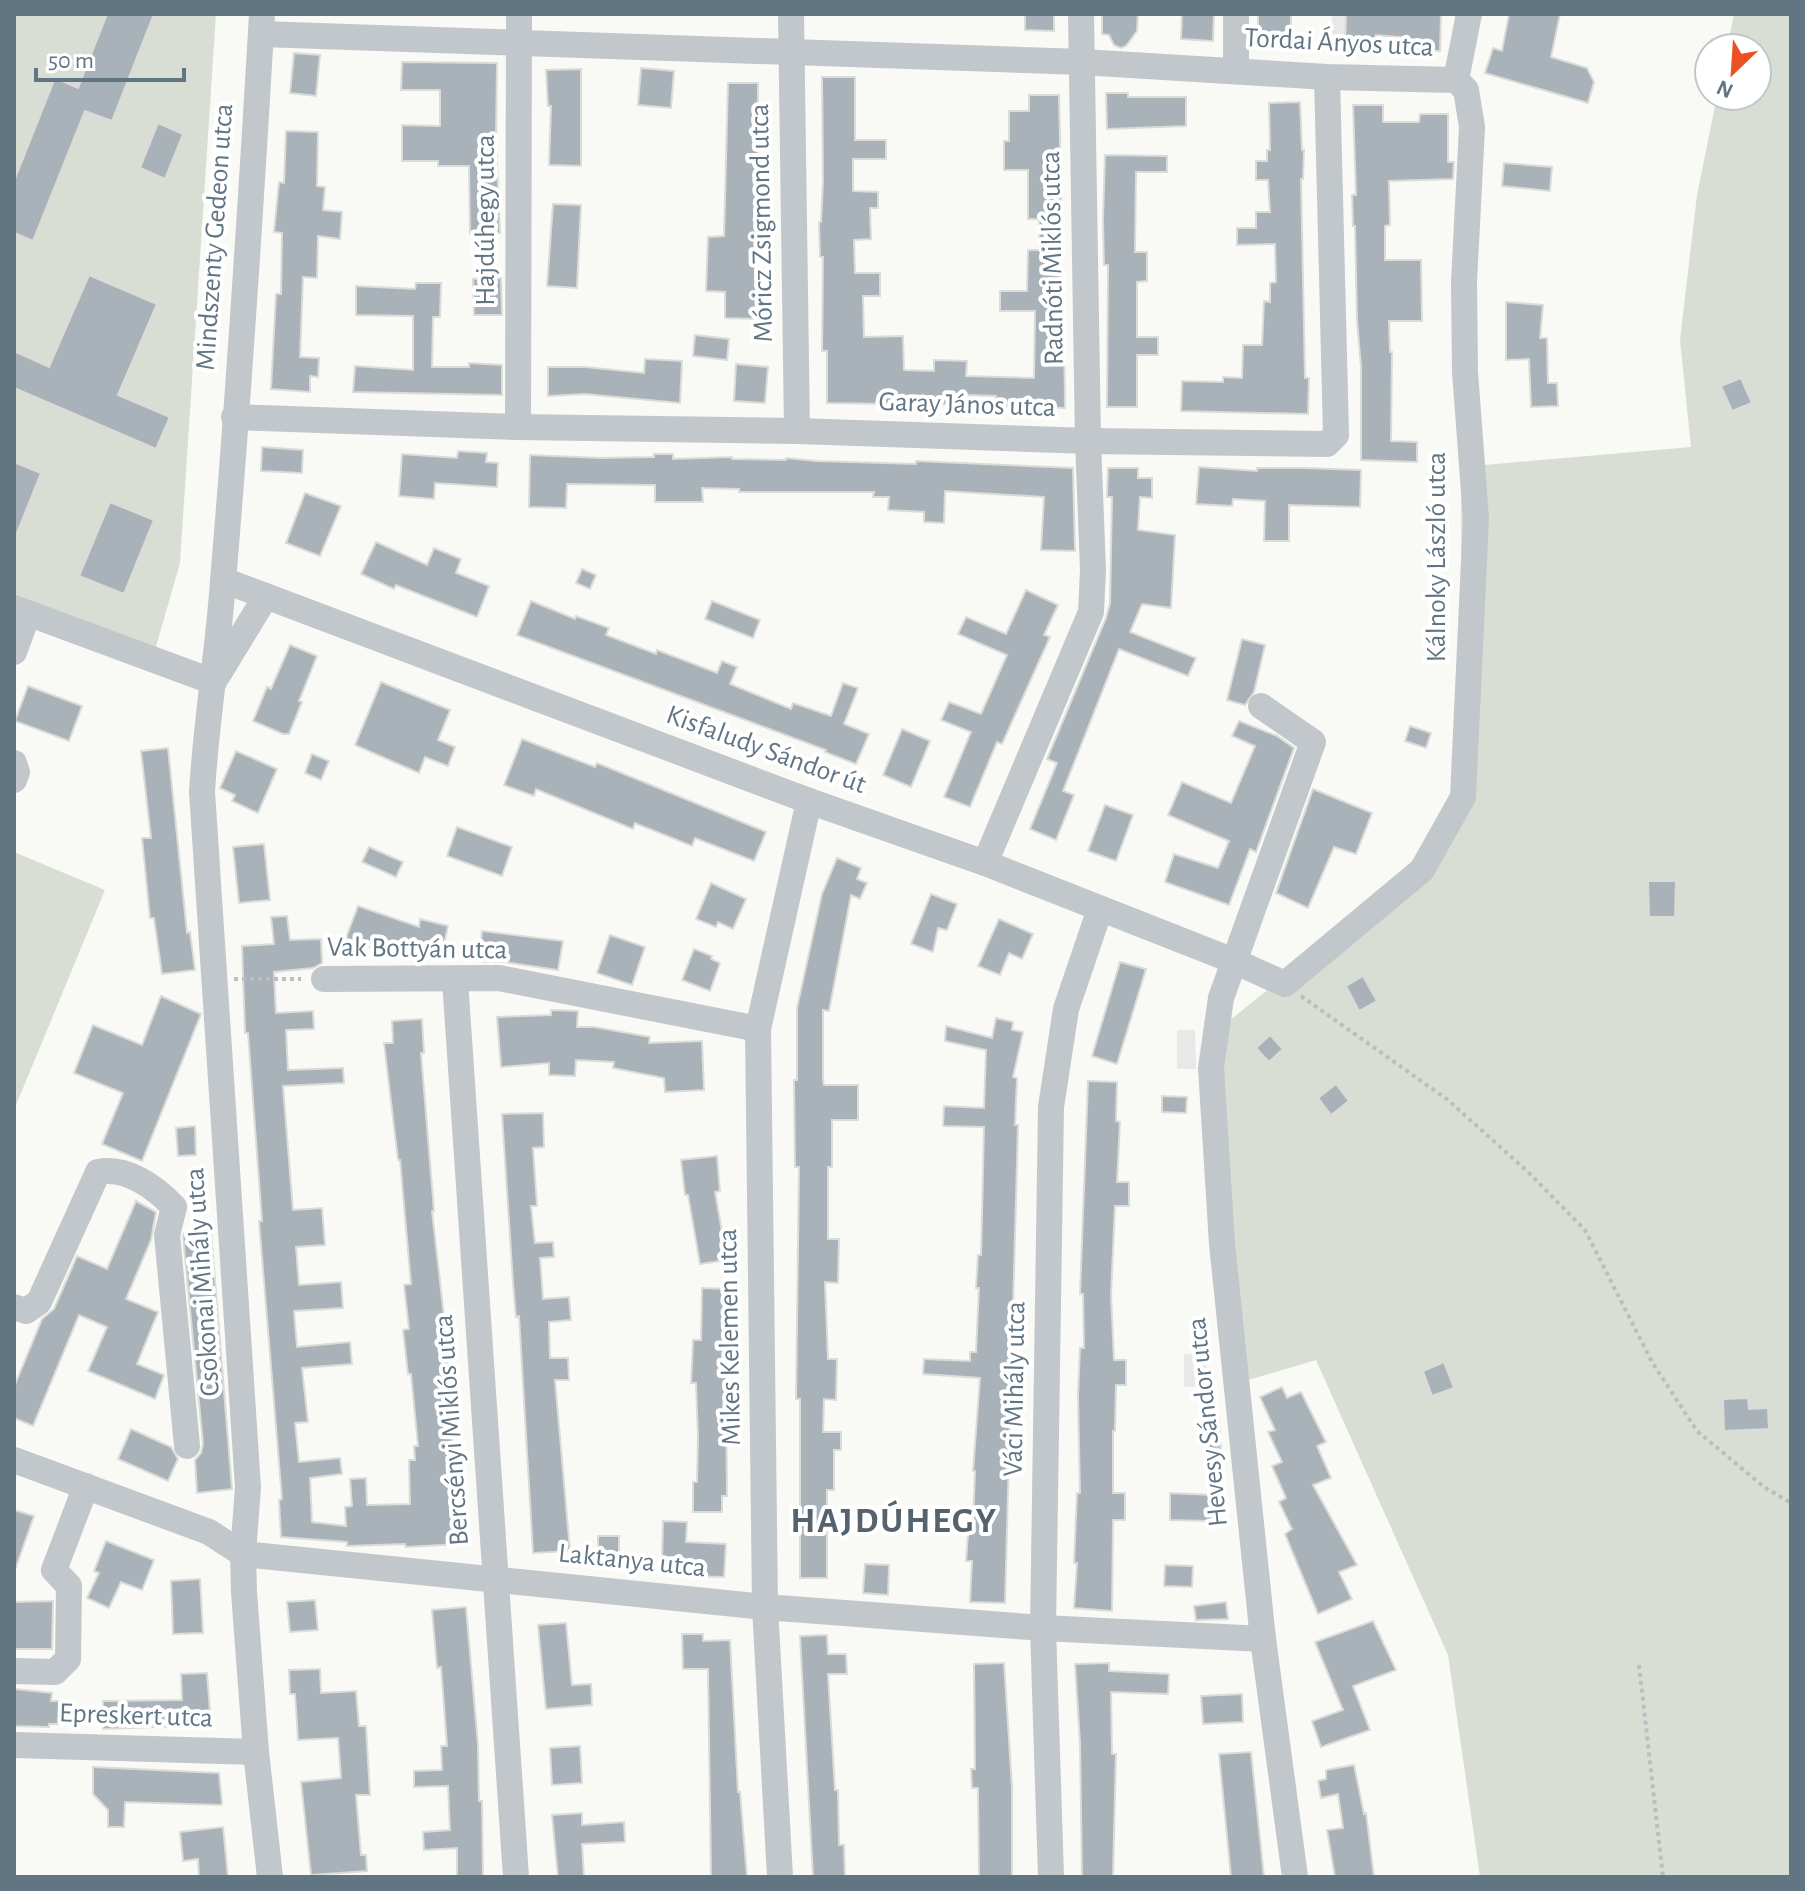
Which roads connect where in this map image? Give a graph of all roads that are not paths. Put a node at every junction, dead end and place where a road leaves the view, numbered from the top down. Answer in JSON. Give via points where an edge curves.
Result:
{"nodes":[{"id":1,"x":519,"y":14,"type":"edge"},
{"id":2,"x":791,"y":14,"type":"edge"},
{"id":3,"x":1081,"y":14,"type":"edge"},
{"id":4,"x":1236,"y":14,"type":"edge"},
{"id":5,"x":1469,"y":14,"type":"edge"},
{"id":6,"x":261,"y":24,"type":"edge"},
{"id":7,"x":519,"y":43,"type":"junction"},
{"id":8,"x":792,"y":53,"type":"junction"},
{"id":9,"x":1082,"y":62,"type":"junction"},
{"id":10,"x":1236,"y":70,"type":"junction"},
{"id":11,"x":1327,"y":77,"type":"junction"},
{"id":12,"x":1456,"y":80,"type":"junction"},
{"id":13,"x":234,"y":417,"type":"junction"},
{"id":14,"x":518,"y":427,"type":"junction"},
{"id":15,"x":797,"y":431,"type":"junction"},
{"id":16,"x":1088,"y":441,"type":"junction"},
{"id":17,"x":223,"y":580,"type":"junction"},
{"id":18,"x":266,"y":596,"type":"junction"},
{"id":19,"x":21,"y":611,"type":"edge"},
{"id":20,"x":14,"y":652,"type":"edge"},
{"id":21,"x":214,"y":682,"type":"junction"},
{"id":22,"x":1261,"y":706,"type":"dead end"},
{"id":23,"x":14,"y":763,"type":"edge"},
{"id":24,"x":14,"y":780,"type":"edge"},
{"id":25,"x":809,"y":801,"type":"junction"},
{"id":26,"x":985,"y":863,"type":"junction"},
{"id":27,"x":1100,"y":909,"type":"junction"},
{"id":28,"x":1234,"y":961,"type":"junction"},
{"id":29,"x":324,"y":979,"type":"road end"},
{"id":30,"x":455,"y":980,"type":"junction"},
{"id":31,"x":1285,"y":984,"type":"joint"},
{"id":32,"x":758,"y":1029,"type":"junction"},
{"id":33,"x":14,"y":1307,"type":"edge"},
{"id":34,"x":187,"y":1446,"type":"dead end"},
{"id":35,"x":14,"y":1460,"type":"edge"},
{"id":36,"x":86,"y":1486,"type":"junction"},
{"id":37,"x":243,"y":1554,"type":"junction"},
{"id":38,"x":494,"y":1578,"type":"junction"},
{"id":39,"x":765,"y":1607,"type":"junction"},
{"id":40,"x":1043,"y":1628,"type":"junction"},
{"id":41,"x":1263,"y":1639,"type":"junction"},
{"id":42,"x":14,"y":1671,"type":"edge"},
{"id":43,"x":14,"y":1745,"type":"edge"},
{"id":44,"x":256,"y":1752,"type":"junction"},
{"id":45,"x":270,"y":1877,"type":"edge"},
{"id":46,"x":516,"y":1877,"type":"edge"},
{"id":47,"x":780,"y":1877,"type":"edge"},
{"id":48,"x":1051,"y":1877,"type":"edge"},
{"id":49,"x":1295,"y":1877,"type":"edge"}],
"edges":[{"from":1,"to":7,"type":"street","name":"Hajdúhegy utca"},
{"from":2,"to":8,"type":"street","name":"Móricz Zsigmond utca"},
{"from":3,"to":9,"type":"street","name":"Radnóti Miklós utca"},
{"from":4,"to":10,"type":"street"},
{"from":5,"to":12,"type":"street"},
{"from":6,"to":7,"type":"street","name":"Tordai Ányos utca"},
{"from":6,"to":13,"type":"street","name":"Mindszenty Gedeon utca"},
{"from":7,"to":8,"type":"street","name":"Tordai Ányos utca"},
{"from":7,"to":14,"type":"street","name":"Hajdúhegy utca"},
{"from":8,"to":9,"type":"street","name":"Tordai Ányos utca"},
{"from":8,"to":15,"type":"street","name":"Móricz Zsigmond utca"},
{"from":9,"to":10,"type":"street","name":"Tordai Ányos utca"},
{"from":9,"to":16,"type":"street","name":"Radnóti Miklós utca"},
{"from":10,"to":11,"type":"street","name":"Tordai Ányos utca"},
{"from":11,"to":12,"type":"street","name":"Tordai Ányos utca"},
{"from":11,"to":16,"type":"street","name":"Garay János utca","via":[[1336,435],[1327,444]]},
{"from":12,"to":31,"type":"street","name":"Kálnoky László utca","via":[[1466,90],[1472,127],[1464,282],[1476,518],[1463,797],[1422,870]]},
{"from":13,"to":14,"type":"street","name":"Garay János utca"},
{"from":13,"to":17,"type":"street"},
{"from":14,"to":15,"type":"street","name":"Garay János utca"},
{"from":15,"to":16,"type":"street","name":"Garay János utca"},
{"from":16,"to":26,"type":"street","name":"Radnóti Miklós utca","via":[[1091,612]]},
{"from":17,"to":18,"type":"street","name":"Kisfaludy Sándor út"},
{"from":17,"to":21,"type":"street","name":"Csokonai Mihály utca"},
{"from":18,"to":21,"type":"street"},
{"from":18,"to":25,"type":"street","name":"Kisfaludy Sándor út"},
{"from":19,"to":20,"type":"street"},
{"from":19,"to":21,"type":"street"},
{"from":21,"to":37,"type":"street","name":"Csokonai Mihály utca","via":[[202,792],[248,1487]]},
{"from":22,"to":28,"type":"street","name":"Hevesy Sándor utca","via":[[1313,742]]},
{"from":23,"to":24,"type":"street"},
{"from":25,"to":26,"type":"street","name":"Kisfaludy Sándor út"},
{"from":25,"to":32,"type":"street","name":"Mikes Kelemen utca"},
{"from":26,"to":27,"type":"street","name":"Kisfaludy Sándor út"},
{"from":27,"to":28,"type":"street","name":"Kisfaludy Sándor út"},
{"from":27,"to":40,"type":"street","name":"Váci Mihály utca","via":[[1066,1009],[1051,1107]]},
{"from":28,"to":31,"type":"street","name":"Kisfaludy Sándor út"},
{"from":28,"to":41,"type":"street","name":"Hevesy Sándor utca","via":[[1221,998],[1211,1068],[1222,1244]]},
{"from":29,"to":30,"type":"street","name":"Vak Bottyán utca"},
{"from":30,"to":32,"type":"street","name":"Vak Bottyán utca","via":[[499,978]]},
{"from":30,"to":38,"type":"street","name":"Bercsényi Miklós utca"},
{"from":32,"to":39,"type":"street","name":"Mikes Kelemen utca"},
{"from":33,"to":34,"type":"street","via":[[26,1311],[39,1302],[98,1172],[112,1169],[157,1189],[174,1207],[167,1235]]},
{"from":35,"to":36,"type":"street","name":"Laktanya utca"},
{"from":36,"to":37,"type":"street","name":"Laktanya utca","via":[[209,1532]]},
{"from":36,"to":42,"type":"street","via":[[54,1570],[69,1586],[68,1659],[55,1672]]},
{"from":37,"to":38,"type":"street","name":"Laktanya utca"},
{"from":37,"to":44,"type":"street","name":"Csokonai Mihály utca"},
{"from":38,"to":39,"type":"street","name":"Laktanya utca"},
{"from":38,"to":46,"type":"street","name":"Bercsényi Miklós utca"},
{"from":39,"to":40,"type":"street","name":"Laktanya utca"},
{"from":39,"to":47,"type":"street","name":"Mikes Kelemen utca"},
{"from":40,"to":41,"type":"street","name":"Laktanya utca"},
{"from":40,"to":48,"type":"street","name":"Váci Mihály utca"},
{"from":41,"to":49,"type":"street","name":"Hevesy Sándor utca"},
{"from":43,"to":44,"type":"street","name":"Epreskert utca"},
{"from":44,"to":45,"type":"street","name":"Csokonai Mihály utca"}]}
